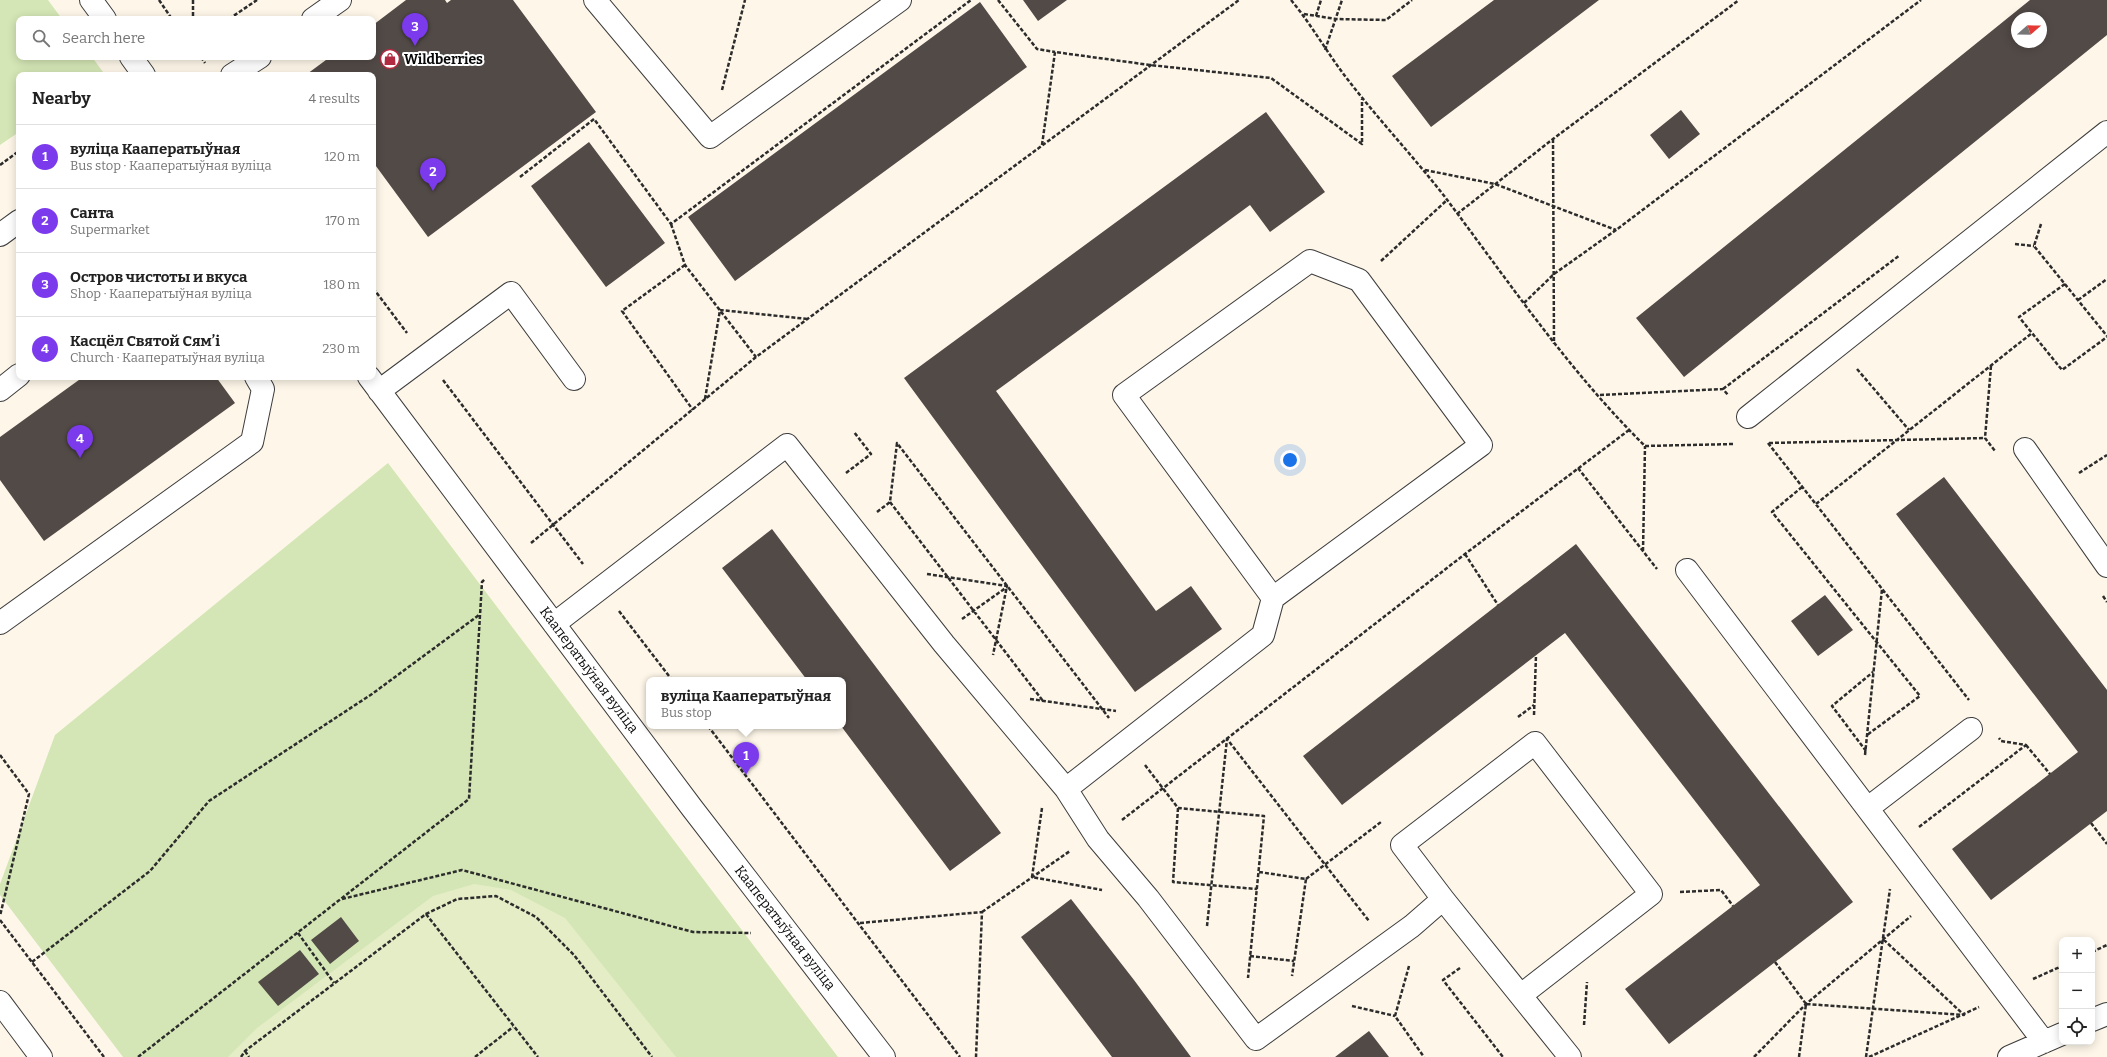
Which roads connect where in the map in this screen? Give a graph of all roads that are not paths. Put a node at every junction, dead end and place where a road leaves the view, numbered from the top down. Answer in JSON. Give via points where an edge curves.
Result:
{"nodes":[{"id":1,"x":91,"y":0,"type":"edge"},
{"id":2,"x":340,"y":0,"type":"edge"},
{"id":3,"x":595,"y":0,"type":"edge"},
{"id":4,"x":900,"y":0,"type":"edge"},
{"id":5,"x":103,"y":16,"type":"edge"},
{"id":6,"x":317,"y":16,"type":"edge"},
{"id":7,"x":134,"y":60,"type":"edge"},
{"id":8,"x":255,"y":60,"type":"edge"},
{"id":9,"x":142,"y":72,"type":"edge"},
{"id":10,"x":237,"y":72,"type":"edge"},
{"id":11,"x":2107,"y":132,"type":"edge"},
{"id":12,"x":16,"y":223,"type":"edge"},
{"id":13,"x":0,"y":235,"type":"edge"},
{"id":14,"x":16,"y":377,"type":"edge"},
{"id":15,"x":574,"y":379,"type":"dead end"},
{"id":16,"x":258,"y":380,"type":"edge"},
{"id":17,"x":374,"y":384,"type":"edge"},
{"id":18,"x":0,"y":390,"type":"edge"},
{"id":19,"x":1748,"y":417,"type":"road end"},
{"id":20,"x":2025,"y":449,"type":"dead end"},
{"id":21,"x":2107,"y":566,"type":"edge"},
{"id":22,"x":1688,"y":570,"type":"dead end"},
{"id":23,"x":1273,"y":598,"type":"junction"},
{"id":24,"x":0,"y":623,"type":"edge"},
{"id":25,"x":554,"y":624,"type":"junction"},
{"id":26,"x":1971,"y":729,"type":"dead end"},
{"id":27,"x":1066,"y":789,"type":"junction"},
{"id":28,"x":1864,"y":804,"type":"junction"},
{"id":29,"x":1443,"y":899,"type":"junction"},
{"id":30,"x":1521,"y":995,"type":"junction"},
{"id":31,"x":0,"y":1002,"type":"edge"},
{"id":32,"x":2107,"y":1014,"type":"edge"},
{"id":33,"x":2095,"y":1019,"type":"edge"},
{"id":34,"x":2053,"y":1038,"type":"edge"},
{"id":35,"x":41,"y":1057,"type":"edge"},
{"id":36,"x":884,"y":1057,"type":"edge"},
{"id":37,"x":1570,"y":1057,"type":"edge"},
{"id":38,"x":2009,"y":1057,"type":"edge"}],
"edges":[{"from":1,"to":5,"type":"street"},
{"from":2,"to":6,"type":"street"},
{"from":3,"to":4,"type":"street","via":[[710,137]]},
{"from":7,"to":9,"type":"street"},
{"from":8,"to":10,"type":"street"},
{"from":11,"to":19,"type":"street"},
{"from":12,"to":13,"type":"street"},
{"from":14,"to":18,"type":"street"},
{"from":15,"to":17,"type":"street","via":[[511,293],[425,356]]},
{"from":16,"to":24,"type":"street","via":[[262,389],[252,442]]},
{"from":17,"to":25,"type":"street","name":"Кааператыўная вуліца"},
{"from":20,"to":21,"type":"street"},
{"from":22,"to":28,"type":"street"},
{"from":23,"to":23,"type":"street","via":[[1124,395],[1310,262],[1359,280],[1481,445]]},
{"from":23,"to":27,"type":"street","via":[[1263,635]]},
{"from":25,"to":27,"type":"street","via":[[787,444],[939,637]]},
{"from":25,"to":36,"type":"street","name":"Кааператыўная вуліца"},
{"from":26,"to":28,"type":"street"},
{"from":27,"to":29,"type":"street","via":[[1098,839],[1148,898],[1256,1039],[1412,926]]},
{"from":28,"to":34,"type":"street","via":[[2006,992]]},
{"from":29,"to":30,"type":"street"},
{"from":29,"to":30,"type":"street","via":[[1402,845],[1534,743],[1651,894]]},
{"from":30,"to":37,"type":"street"},
{"from":31,"to":35,"type":"street"},
{"from":32,"to":33,"type":"street"},
{"from":34,"to":38,"type":"street"}]}
